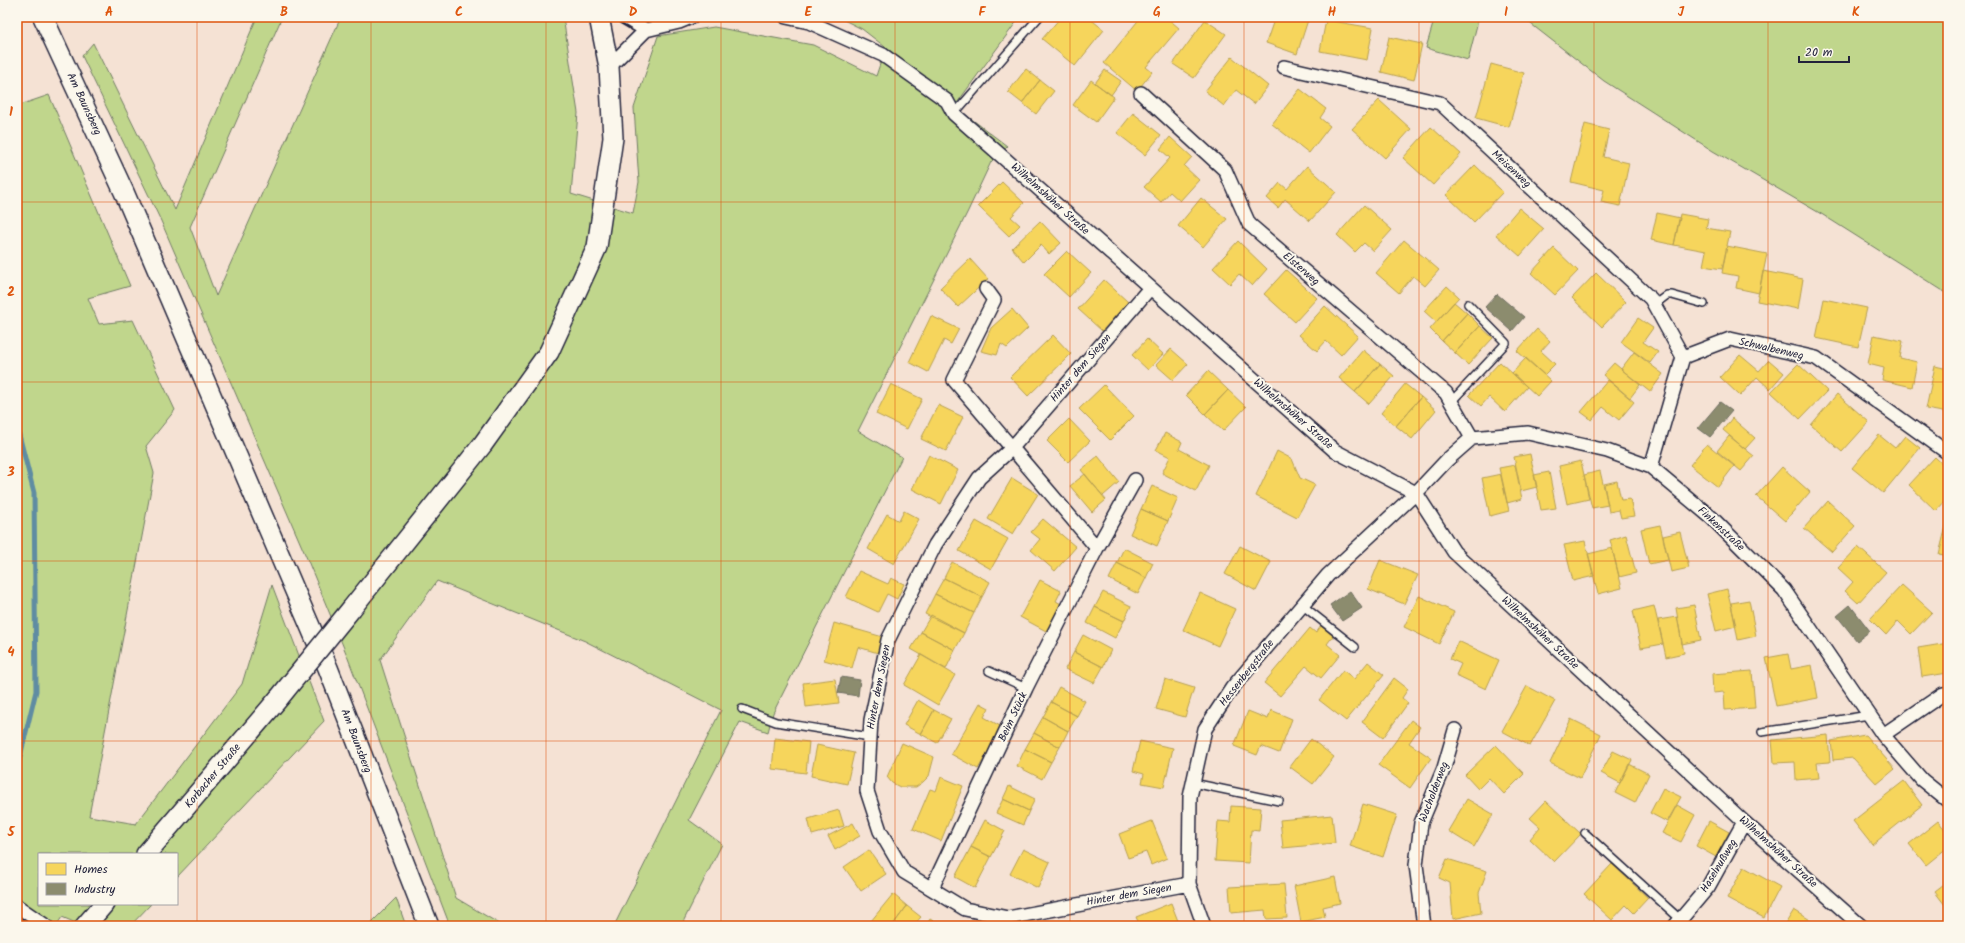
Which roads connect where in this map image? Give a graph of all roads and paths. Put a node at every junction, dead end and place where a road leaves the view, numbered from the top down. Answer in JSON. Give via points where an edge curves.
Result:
{"nodes":[{"id":1,"x":43,"y":17,"type":"edge"},
{"id":2,"x":599,"y":17,"type":"edge"},
{"id":3,"x":624,"y":17,"type":"edge"},
{"id":4,"x":691,"y":17,"type":"edge"},
{"id":5,"x":786,"y":17,"type":"edge"},
{"id":6,"x":1039,"y":17,"type":"edge"},
{"id":7,"x":646,"y":30,"type":"junction"},
{"id":8,"x":609,"y":67,"type":"junction"},
{"id":9,"x":1284,"y":67,"type":"dead end"},
{"id":10,"x":1141,"y":93,"type":"dead end"},
{"id":11,"x":954,"y":114,"type":"junction"},
{"id":12,"x":1150,"y":288,"type":"junction"},
{"id":13,"x":986,"y":289,"type":"dead end"},
{"id":14,"x":1468,"y":304,"type":"dead end"},
{"id":15,"x":1654,"y":304,"type":"junction"},
{"id":16,"x":1704,"y":304,"type":"dead end"},
{"id":17,"x":1683,"y":357,"type":"junction"},
{"id":18,"x":1451,"y":402,"type":"junction"},
{"id":19,"x":1472,"y":438,"type":"junction"},
{"id":20,"x":1011,"y":449,"type":"junction"},
{"id":21,"x":1948,"y":454,"type":"edge"},
{"id":22,"x":1651,"y":467,"type":"junction"},
{"id":23,"x":1135,"y":480,"type":"dead end"},
{"id":24,"x":1416,"y":493,"type":"junction"},
{"id":25,"x":1097,"y":548,"type":"junction"},
{"id":26,"x":1302,"y":605,"type":"junction"},
{"id":27,"x":1355,"y":647,"type":"dead end"},
{"id":28,"x":989,"y":671,"type":"dead end"},
{"id":29,"x":1026,"y":688,"type":"junction"},
{"id":30,"x":1948,"y":693,"type":"edge"},
{"id":31,"x":742,"y":709,"type":"dead end"},
{"id":32,"x":1869,"y":715,"type":"junction"},
{"id":33,"x":1455,"y":730,"type":"dead end"},
{"id":34,"x":1762,"y":732,"type":"dead end"},
{"id":35,"x":1883,"y":735,"type":"junction"},
{"id":36,"x":870,"y":737,"type":"junction"},
{"id":37,"x":1193,"y":783,"type":"junction"},
{"id":38,"x":1279,"y":801,"type":"dead end"},
{"id":39,"x":1948,"y":801,"type":"edge"},
{"id":40,"x":1744,"y":822,"type":"junction"},
{"id":41,"x":1585,"y":833,"type":"dead end"},
{"id":42,"x":147,"y":853,"type":"edge"},
{"id":43,"x":1189,"y":884,"type":"junction"},
{"id":44,"x":932,"y":888,"type":"junction"},
{"id":45,"x":103,"y":905,"type":"edge"},
{"id":46,"x":17,"y":906,"type":"edge"},
{"id":47,"x":1678,"y":923,"type":"edge"},
{"id":48,"x":46,"y":926,"type":"edge"},
{"id":49,"x":86,"y":926,"type":"edge"},
{"id":50,"x":429,"y":926,"type":"edge"},
{"id":51,"x":1204,"y":926,"type":"edge"},
{"id":52,"x":1424,"y":926,"type":"edge"},
{"id":53,"x":1861,"y":926,"type":"edge"}],
"edges":[{"from":1,"to":50,"type":"street","name":"Am Baunsberg","via":[[124,192],[281,557],[328,668]]},
{"from":2,"to":8,"type":"street","name":"Korbacher Straße"},
{"from":3,"to":7,"type":"street"},
{"from":4,"to":7,"type":"street"},
{"from":5,"to":11,"type":"street","name":"Wilhelmshöher Straße","via":[[809,22],[883,55],[947,101]]},
{"from":6,"to":11,"type":"lane"},
{"from":7,"to":8,"type":"street"},
{"from":8,"to":42,"type":"street","name":"Korbacher Straße","bridge":true,"via":[[613,138],[597,247],[549,352],[483,444],[352,608]]},
{"from":9,"to":15,"type":"street","name":"Meisenweg","via":[[1440,103]]},
{"from":10,"to":18,"type":"street","name":"Elsterweg","via":[[1225,170],[1249,224],[1446,393]]},
{"from":11,"to":12,"type":"street","name":"Wilhelmshöher Straße"},
{"from":12,"to":20,"type":"street","name":"Hinter dem Siegen"},
{"from":12,"to":24,"type":"street","name":"Wilhelmshöher Straße","via":[[1335,451]]},
{"from":13,"to":20,"type":"street","via":[[994,300],[954,380]]},
{"from":14,"to":18,"type":"lane","via":[[1506,343]]},
{"from":15,"to":16,"type":"lane","via":[[1666,295],[1680,296]]},
{"from":15,"to":17,"type":"street","name":"Meisenweg"},
{"from":17,"to":21,"type":"street","name":"Schwalbenweg","via":[[1730,339],[1816,358]]},
{"from":17,"to":22,"type":"street"},
{"from":18,"to":19,"type":"street","name":"Elsterweg"},
{"from":19,"to":22,"type":"street","name":"Finkenstraße","via":[[1528,434],[1607,451]]},
{"from":19,"to":24,"type":"street"},
{"from":20,"to":25,"type":"street"},
{"from":20,"to":36,"type":"street","name":"Hinter dem Siegen","via":[[979,478],[935,545],[891,633],[871,720]]},
{"from":22,"to":32,"type":"street","name":"Finkenstraße","via":[[1712,518],[1784,590]]},
{"from":23,"to":25,"type":"street","name":"Beim Stück"},
{"from":24,"to":26,"type":"street","name":"Hessenbergstraße","via":[[1328,575]]},
{"from":24,"to":40,"type":"street","name":"Wilhelmshöher Straße","via":[[1454,552]]},
{"from":25,"to":29,"type":"street","name":"Beim Stück"},
{"from":26,"to":27,"type":"lane"},
{"from":26,"to":37,"type":"street","name":"Hessenbergstraße","via":[[1232,688],[1205,729]]},
{"from":28,"to":29,"type":"lane"},
{"from":29,"to":44,"type":"street","name":"Beim Stück"},
{"from":30,"to":35,"type":"street"},
{"from":31,"to":36,"type":"lane","via":[[776,722]]},
{"from":32,"to":34,"type":"lane"},
{"from":32,"to":35,"type":"street","name":"Finkenstraße"},
{"from":33,"to":52,"type":"street","name":"Wacholderweg","via":[[1444,768],[1421,823],[1416,865]]},
{"from":35,"to":39,"type":"street","name":"Finkenstraße","via":[[1922,780]]},
{"from":36,"to":44,"type":"street","name":"Hinter dem Siegen","via":[[867,791],[880,832],[904,872]]},
{"from":37,"to":38,"type":"lane"},
{"from":37,"to":43,"type":"street","name":"Hessenbergstraße","via":[[1190,797]]},
{"from":40,"to":47,"type":"street","name":"Haselnußweg","via":[[1708,887]]},
{"from":40,"to":53,"type":"street","name":"Wilhelmshöher Straße"},
{"from":41,"to":47,"type":"lane"},
{"from":43,"to":44,"type":"street","name":"Hinter dem Siegen","via":[[1008,918],[965,908]]},
{"from":43,"to":51,"type":"street","name":"Hessenbergstraße"},
{"from":45,"to":49,"type":"street"},
{"from":46,"to":48,"type":"street"}]}
